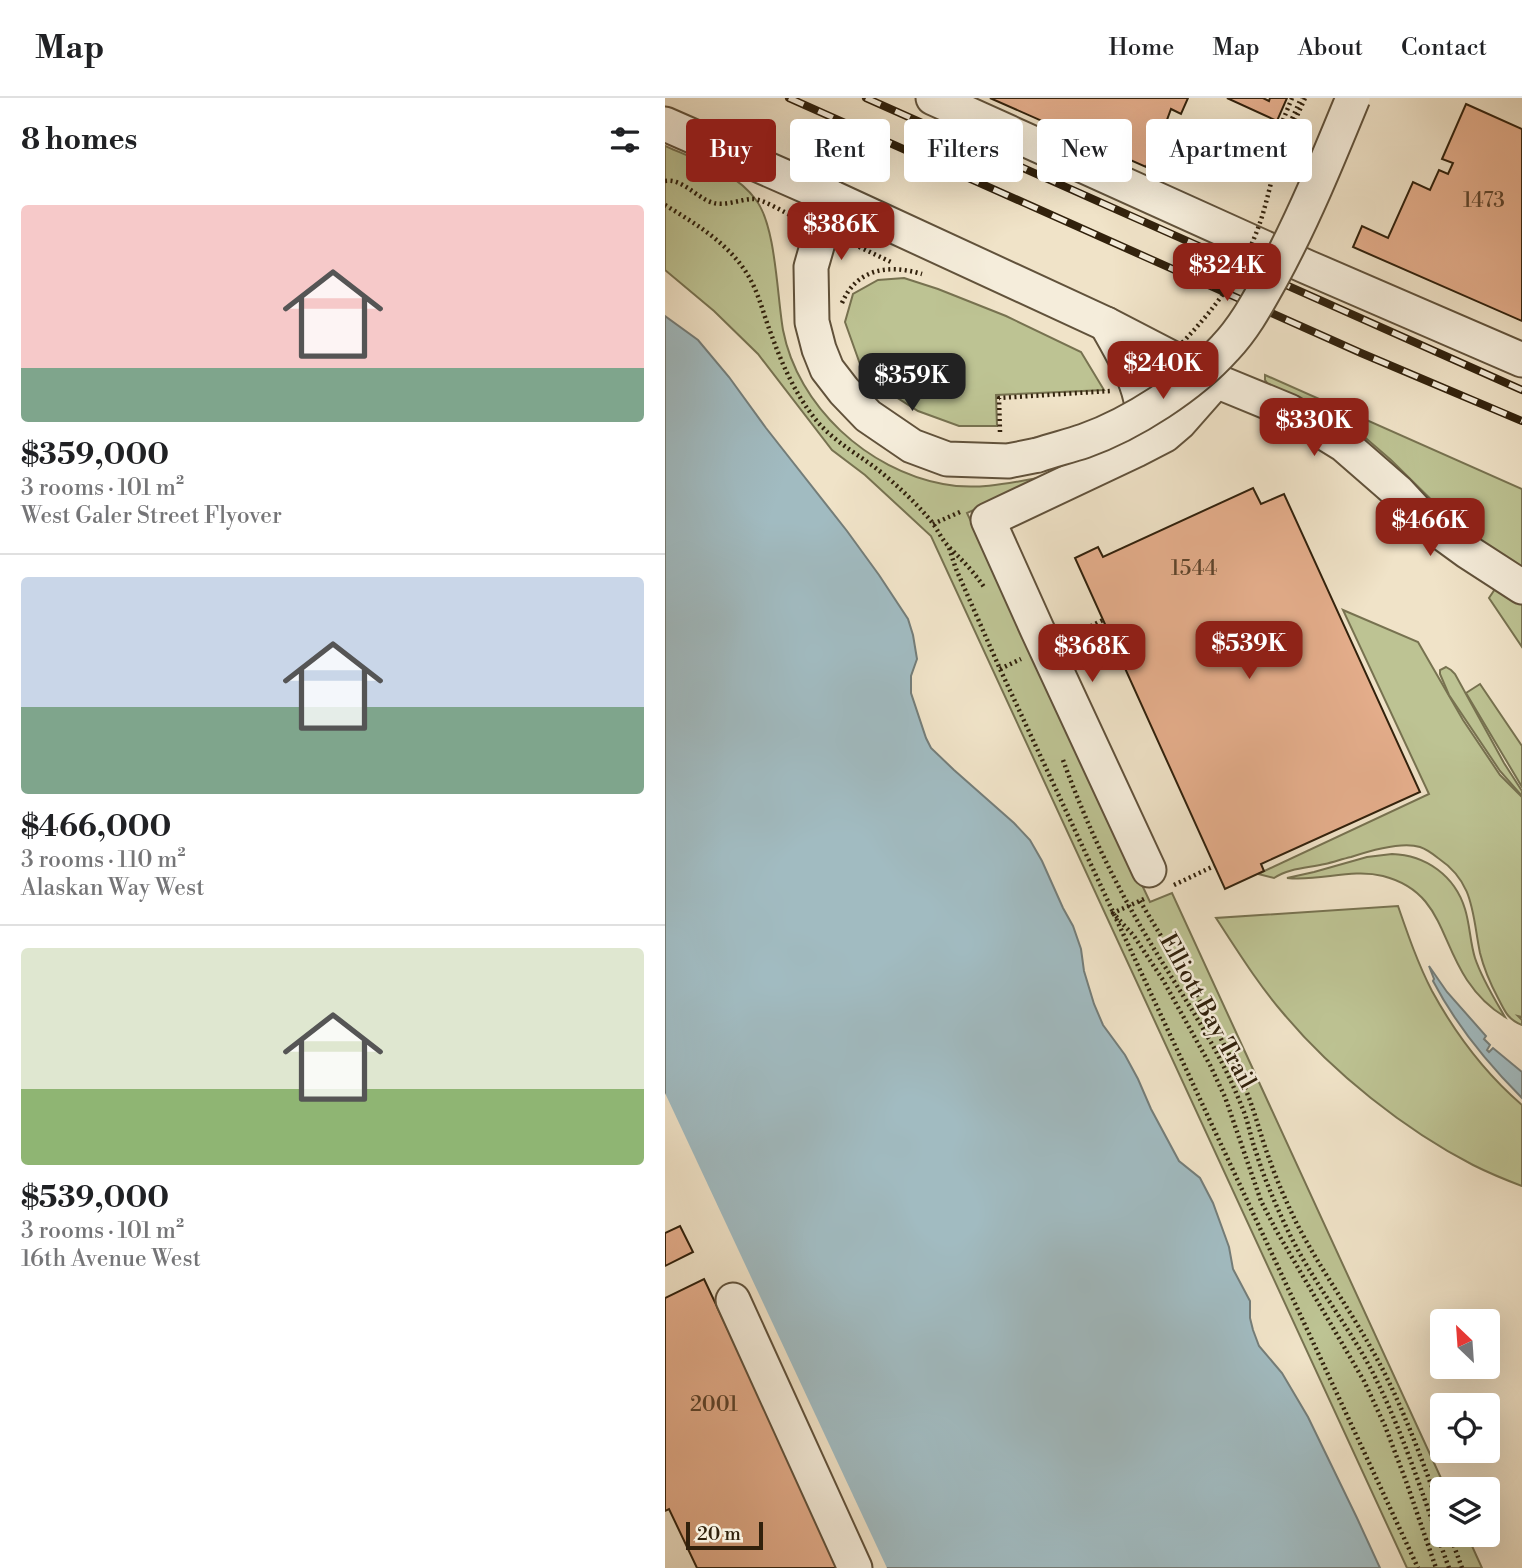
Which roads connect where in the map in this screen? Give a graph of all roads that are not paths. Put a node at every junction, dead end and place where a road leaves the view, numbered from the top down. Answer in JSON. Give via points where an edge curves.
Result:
{"nodes":[{"id":1,"x":933,"y":98,"type":"edge"},
{"id":2,"x":1353,"y":98,"type":"edge"},
{"id":3,"x":665,"y":124,"type":"edge"},
{"id":4,"x":831,"y":197,"type":"junction"},
{"id":5,"x":1106,"y":324,"type":"junction"},
{"id":6,"x":1522,"y":360,"type":"edge"},
{"id":7,"x":1216,"y":381,"type":"junction"},
{"id":8,"x":1136,"y":450,"type":"junction"},
{"id":9,"x":1522,"y":587,"type":"edge"},
{"id":10,"x":1145,"y":885,"type":"road end"},
{"id":11,"x":733,"y":1300,"type":"dead end"},
{"id":12,"x":855,"y":1568,"type":"edge"}],
"edges":[{"from":1,"to":6,"type":"street"},
{"from":2,"to":4,"type":"street","bridge":true,"via":[[1286,251],[1252,315],[1225,348],[1191,380],[1129,420],[1085,441],[1008,461],[947,459],[912,446],[868,416],[827,369],[812,322],[811,267]]},
{"from":3,"to":4,"type":"street"},
{"from":4,"to":5,"type":"street"},
{"from":5,"to":7,"type":"street"},
{"from":5,"to":8,"type":"street","via":[[1139,389],[1144,427]]},
{"from":7,"to":8,"type":"street","via":[[1179,423]]},
{"from":7,"to":9,"type":"street","via":[[1289,411],[1345,445],[1424,520]]},
{"from":8,"to":10,"type":"street","via":[[979,513],[1037,629]]},
{"from":11,"to":12,"type":"street"}]}
